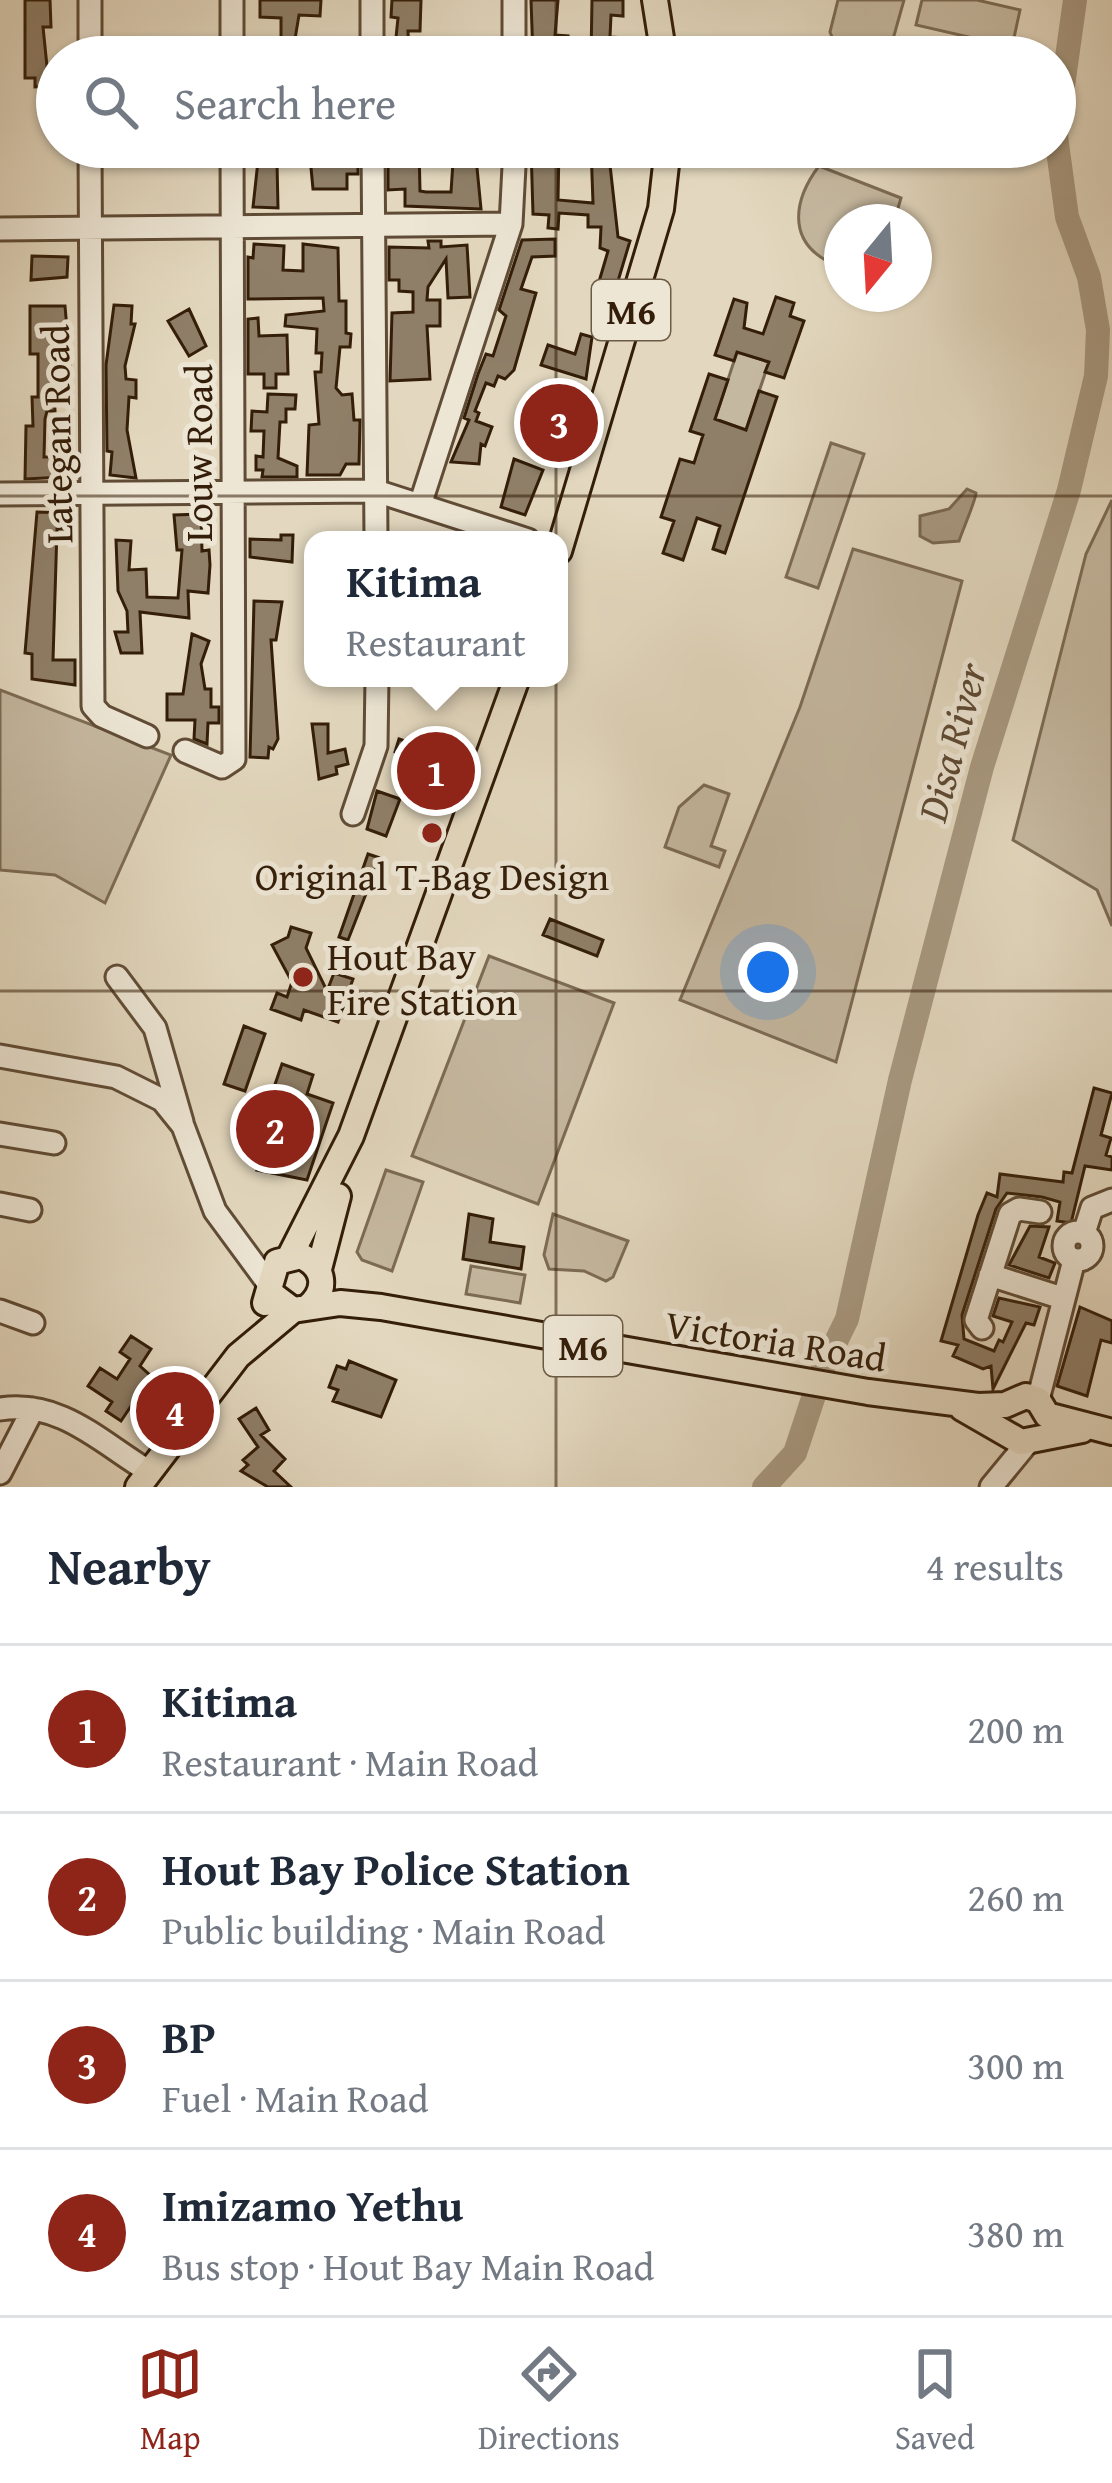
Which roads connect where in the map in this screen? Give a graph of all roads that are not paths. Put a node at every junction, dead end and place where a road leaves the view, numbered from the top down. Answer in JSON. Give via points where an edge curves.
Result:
{"nodes":[{"id":1,"x":90,"y":0,"type":"edge"},
{"id":2,"x":232,"y":0,"type":"edge"},
{"id":3,"x":372,"y":0,"type":"edge"},
{"id":4,"x":514,"y":0,"type":"edge"},
{"id":5,"x":656,"y":0,"type":"edge"},
{"id":6,"x":90,"y":36,"type":"edge"},
{"id":7,"x":232,"y":36,"type":"edge"},
{"id":8,"x":372,"y":36,"type":"edge"},
{"id":9,"x":514,"y":36,"type":"edge"},
{"id":10,"x":661,"y":36,"type":"edge"},
{"id":11,"x":90,"y":168,"type":"edge"},
{"id":12,"x":232,"y":168,"type":"edge"},
{"id":13,"x":373,"y":168,"type":"edge"},
{"id":14,"x":514,"y":168,"type":"edge"},
{"id":15,"x":665,"y":168,"type":"edge"},
{"id":16,"x":511,"y":224,"type":"junction"},
{"id":17,"x":374,"y":228,"type":"junction"},
{"id":18,"x":0,"y":229,"type":"edge"},
{"id":19,"x":90,"y":229,"type":"junction"},
{"id":20,"x":232,"y":229,"type":"junction"},
{"id":21,"x":376,"y":490,"type":"junction"},
{"id":22,"x":0,"y":494,"type":"edge"},
{"id":23,"x":93,"y":494,"type":"junction"},
{"id":24,"x":233,"y":494,"type":"junction"},
{"id":25,"x":421,"y":502,"type":"junction"},
{"id":26,"x":376,"y":531,"type":"edge"},
{"id":27,"x":503,"y":531,"type":"edge"},
{"id":28,"x":565,"y":531,"type":"edge"},
{"id":29,"x":377,"y":687,"type":"edge"},
{"id":30,"x":514,"y":687,"type":"edge"},
{"id":31,"x":147,"y":736,"type":"dead end"},
{"id":32,"x":184,"y":751,"type":"dead end"},
{"id":33,"x":353,"y":814,"type":"dead end"},
{"id":34,"x":117,"y":977,"type":"dead end"},
{"id":35,"x":0,"y":1056,"type":"edge"},
{"id":36,"x":183,"y":1126,"type":"junction"},
{"id":37,"x":0,"y":1134,"type":"edge"},
{"id":38,"x":351,"y":1136,"type":"junction"},
{"id":39,"x":54,"y":1143,"type":"dead end"},
{"id":40,"x":1112,"y":1200,"type":"edge"},
{"id":41,"x":0,"y":1204,"type":"edge"},
{"id":42,"x":29,"y":1210,"type":"dead end"},
{"id":43,"x":1040,"y":1212,"type":"dead end"},
{"id":44,"x":229,"y":1230,"type":"junction"},
{"id":45,"x":1090,"y":1249,"type":"edge"},
{"id":46,"x":289,"y":1256,"type":"junction"},
{"id":47,"x":320,"y":1271,"type":"junction"},
{"id":48,"x":990,"y":1275,"type":"junction"},
{"id":49,"x":268,"y":1287,"type":"junction"},
{"id":50,"x":1062,"y":1298,"type":"junction"},
{"id":51,"x":381,"y":1307,"type":"junction"},
{"id":52,"x":301,"y":1308,"type":"junction"},
{"id":53,"x":0,"y":1311,"type":"edge"},
{"id":54,"x":33,"y":1324,"type":"dead end"},
{"id":55,"x":982,"y":1328,"type":"dead end"},
{"id":56,"x":238,"y":1356,"type":"junction"},
{"id":57,"x":32,"y":1409,"type":"junction"},
{"id":58,"x":1,"y":1410,"type":"edge"},
{"id":59,"x":1024,"y":1420,"type":"junction"},
{"id":60,"x":1100,"y":1430,"type":"edge"},
{"id":61,"x":0,"y":1473,"type":"edge"},
{"id":62,"x":144,"y":1479,"type":"edge"},
{"id":63,"x":991,"y":1487,"type":"edge"}],
"edges":[{"from":1,"to":6,"type":"street"},
{"from":2,"to":7,"type":"street"},
{"from":3,"to":8,"type":"street"},
{"from":4,"to":9,"type":"street"},
{"from":5,"to":10,"type":"main road"},
{"from":11,"to":19,"type":"street","name":"Lategan Road"},
{"from":12,"to":20,"type":"street","name":"Louw Road"},
{"from":13,"to":17,"type":"street"},
{"from":14,"to":16,"type":"street"},
{"from":15,"to":28,"type":"main road","number":"M6","via":[[656,226]]},
{"from":16,"to":17,"type":"street"},
{"from":16,"to":25,"type":"street"},
{"from":17,"to":20,"type":"street"},
{"from":17,"to":21,"type":"street"},
{"from":18,"to":19,"type":"street"},
{"from":19,"to":20,"type":"street"},
{"from":19,"to":23,"type":"street","name":"Lategan Road"},
{"from":20,"to":24,"type":"street","name":"Louw Road"},
{"from":21,"to":24,"type":"street"},
{"from":21,"to":25,"type":"street"},
{"from":21,"to":26,"type":"street"},
{"from":22,"to":23,"type":"street"},
{"from":23,"to":24,"type":"street"},
{"from":23,"to":31,"type":"street","name":"Lategan Road","via":[[93,706]]},
{"from":24,"to":32,"type":"street","name":"Louw Road","via":[[234,759],[222,767]]},
{"from":25,"to":27,"type":"street"},
{"from":29,"to":33,"type":"street","via":[[377,740]]},
{"from":30,"to":38,"type":"main road"},
{"from":34,"to":36,"type":"street","via":[[155,1028]]},
{"from":35,"to":36,"type":"street","via":[[116,1077],[146,1089]]},
{"from":36,"to":44,"type":"street"},
{"from":37,"to":39,"type":"street"},
{"from":38,"to":46,"type":"main road"},
{"from":38,"to":47,"type":"main road"},
{"from":40,"to":45,"type":"street","via":[[1092,1208]]},
{"from":41,"to":42,"type":"street"},
{"from":43,"to":48,"type":"street","via":[[1010,1214]]},
{"from":44,"to":46,"type":"street"},
{"from":44,"to":49,"type":"street"},
{"from":45,"to":50,"type":"street"},
{"from":46,"to":47,"type":"main road","name":"Victoria Road","number":"M6"},
{"from":46,"to":49,"type":"main road","via":[[270,1272]]},
{"from":47,"to":51,"type":"main road","name":"Victoria Road","number":"M6"},
{"from":47,"to":52,"type":"main road","via":[[322,1289]]},
{"from":48,"to":50,"type":"street"},
{"from":48,"to":55,"type":"street","via":[[976,1320]]},
{"from":49,"to":52,"type":"main road"},
{"from":49,"to":56,"type":"main road"},
{"from":50,"to":59,"type":"street"},
{"from":51,"to":52,"type":"main road","name":"Victoria Road","number":"M6"},
{"from":51,"to":59,"type":"main road","name":"Victoria Road","number":"M6"},
{"from":52,"to":56,"type":"main road"},
{"from":53,"to":54,"type":"street"},
{"from":56,"to":62,"type":"main road"},
{"from":57,"to":58,"type":"street"},
{"from":57,"to":61,"type":"street"},
{"from":57,"to":62,"type":"street","via":[[76,1422]]},
{"from":59,"to":60,"type":"main road","name":"Victoria Road","number":"M6"},
{"from":59,"to":63,"type":"street"}]}
